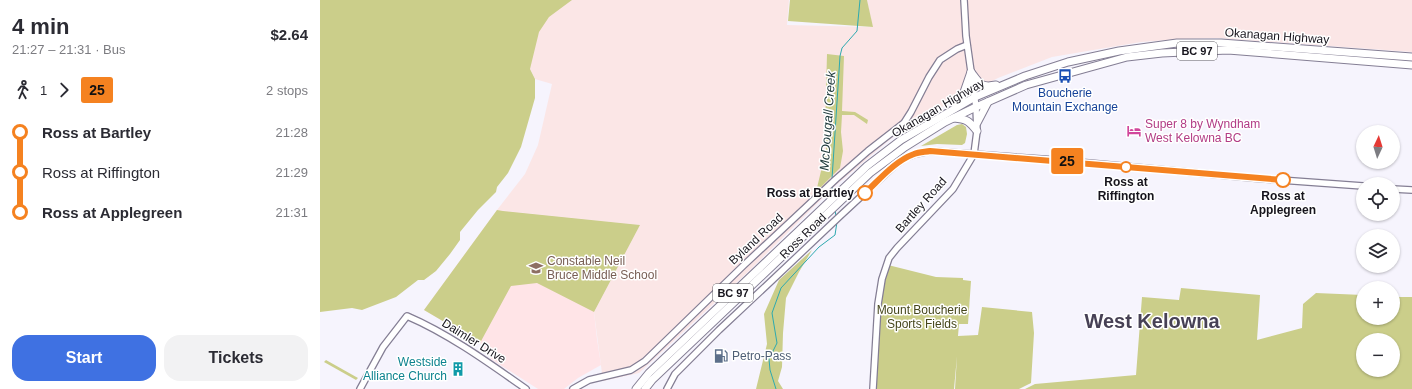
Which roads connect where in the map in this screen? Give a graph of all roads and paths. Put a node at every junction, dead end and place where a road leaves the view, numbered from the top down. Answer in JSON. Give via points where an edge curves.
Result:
{"nodes":[{"id":1,"x":964,"y":0,"type":"edge"},
{"id":2,"x":967,"y":45,"type":"junction"},
{"id":3,"x":1412,"y":57,"type":"edge"},
{"id":4,"x":1412,"y":65,"type":"edge"},
{"id":5,"x":971,"y":72,"type":"junction"},
{"id":6,"x":1008,"y":83,"type":"junction"},
{"id":7,"x":975,"y":97,"type":"junction"},
{"id":8,"x":989,"y":102,"type":"junction"},
{"id":9,"x":976,"y":107,"type":"junction"},
{"id":10,"x":953,"y":109,"type":"junction"},
{"id":11,"x":953,"y":118,"type":"junction"},
{"id":12,"x":977,"y":123,"type":"junction"},
{"id":13,"x":977,"y":131,"type":"junction"},
{"id":14,"x":974,"y":154,"type":"junction"},
{"id":15,"x":1356,"y":185,"type":"edge"},
{"id":16,"x":1400,"y":189,"type":"edge"},
{"id":17,"x":1412,"y":190,"type":"edge"},
{"id":18,"x":834,"y":202,"type":"junction"},
{"id":19,"x":360,"y":389,"type":"edge"},
{"id":20,"x":526,"y":389,"type":"edge"},
{"id":21,"x":573,"y":389,"type":"edge"},
{"id":22,"x":636,"y":389,"type":"edge"},
{"id":23,"x":645,"y":389,"type":"edge"},
{"id":24,"x":667,"y":389,"type":"edge"},
{"id":25,"x":873,"y":389,"type":"edge"}],
"edges":[{"from":1,"to":2,"type":"street","name":"Bartley Road"},
{"from":2,"to":5,"type":"street","name":"Bartley Road"},
{"from":2,"to":21,"type":"street","name":"Byland Road","via":[[940,60],[904,123],[831,184],[645,361],[631,370],[589,380]]},
{"from":3,"to":6,"type":"highway","name":"Okanagan Highway","number":"BC 97","via":[[1220,43],[1177,43],[1119,50],[1068,62]]},
{"from":4,"to":8,"type":"highway","name":"Okanagan Highway","number":"BC 97","via":[[1228,50],[1162,53],[1127,57],[1090,66],[1026,85]]},
{"from":5,"to":6,"type":"highway","via":[[983,86]]},
{"from":5,"to":7,"type":"street","name":"Bartley Road"},
{"from":5,"to":10,"type":"highway","via":[[962,98]]},
{"from":6,"to":7,"type":"highway","name":"Okanagan Highway","number":"BC 97"},
{"from":7,"to":9,"type":"street","name":"Bartley Road"},
{"from":7,"to":10,"type":"highway","name":"Okanagan Highway","number":"BC 97"},
{"from":8,"to":9,"type":"highway","name":"Okanagan Highway","number":"BC 97"},
{"from":8,"to":12,"type":"highway"},
{"from":9,"to":11,"type":"highway","name":"Okanagan Highway","number":"BC 97"},
{"from":9,"to":12,"type":"street","name":"Bartley Road"},
{"from":10,"to":18,"type":"highway","name":"Okanagan Highway","number":"BC 97","via":[[901,140],[867,166]]},
{"from":11,"to":13,"type":"highway","via":[[970,122]]},
{"from":11,"to":18,"type":"highway","name":"Okanagan Highway","number":"BC 97","via":[[905,148]]},
{"from":12,"to":13,"type":"street","name":"Bartley Road"},
{"from":13,"to":14,"type":"street","name":"Bartley Road"},
{"from":14,"to":15,"type":"street","name":"Ross Road"},
{"from":14,"to":24,"type":"street","name":"Ross Road","via":[[930,151],[905,158],[894,166],[719,330],[675,374]]},
{"from":14,"to":25,"type":"street","name":"Bartley Road","via":[[953,189],[889,258],[878,304]]},
{"from":16,"to":17,"type":"street"},
{"from":18,"to":22,"type":"highway","name":"Okanagan Highway","number":"BC 97","via":[[650,373]]},
{"from":18,"to":23,"type":"highway","name":"Okanagan Highway","number":"BC 97"},
{"from":19,"to":20,"type":"street","name":"Daimler Drive","via":[[383,347],[407,316],[426,324],[483,358]]}]}
